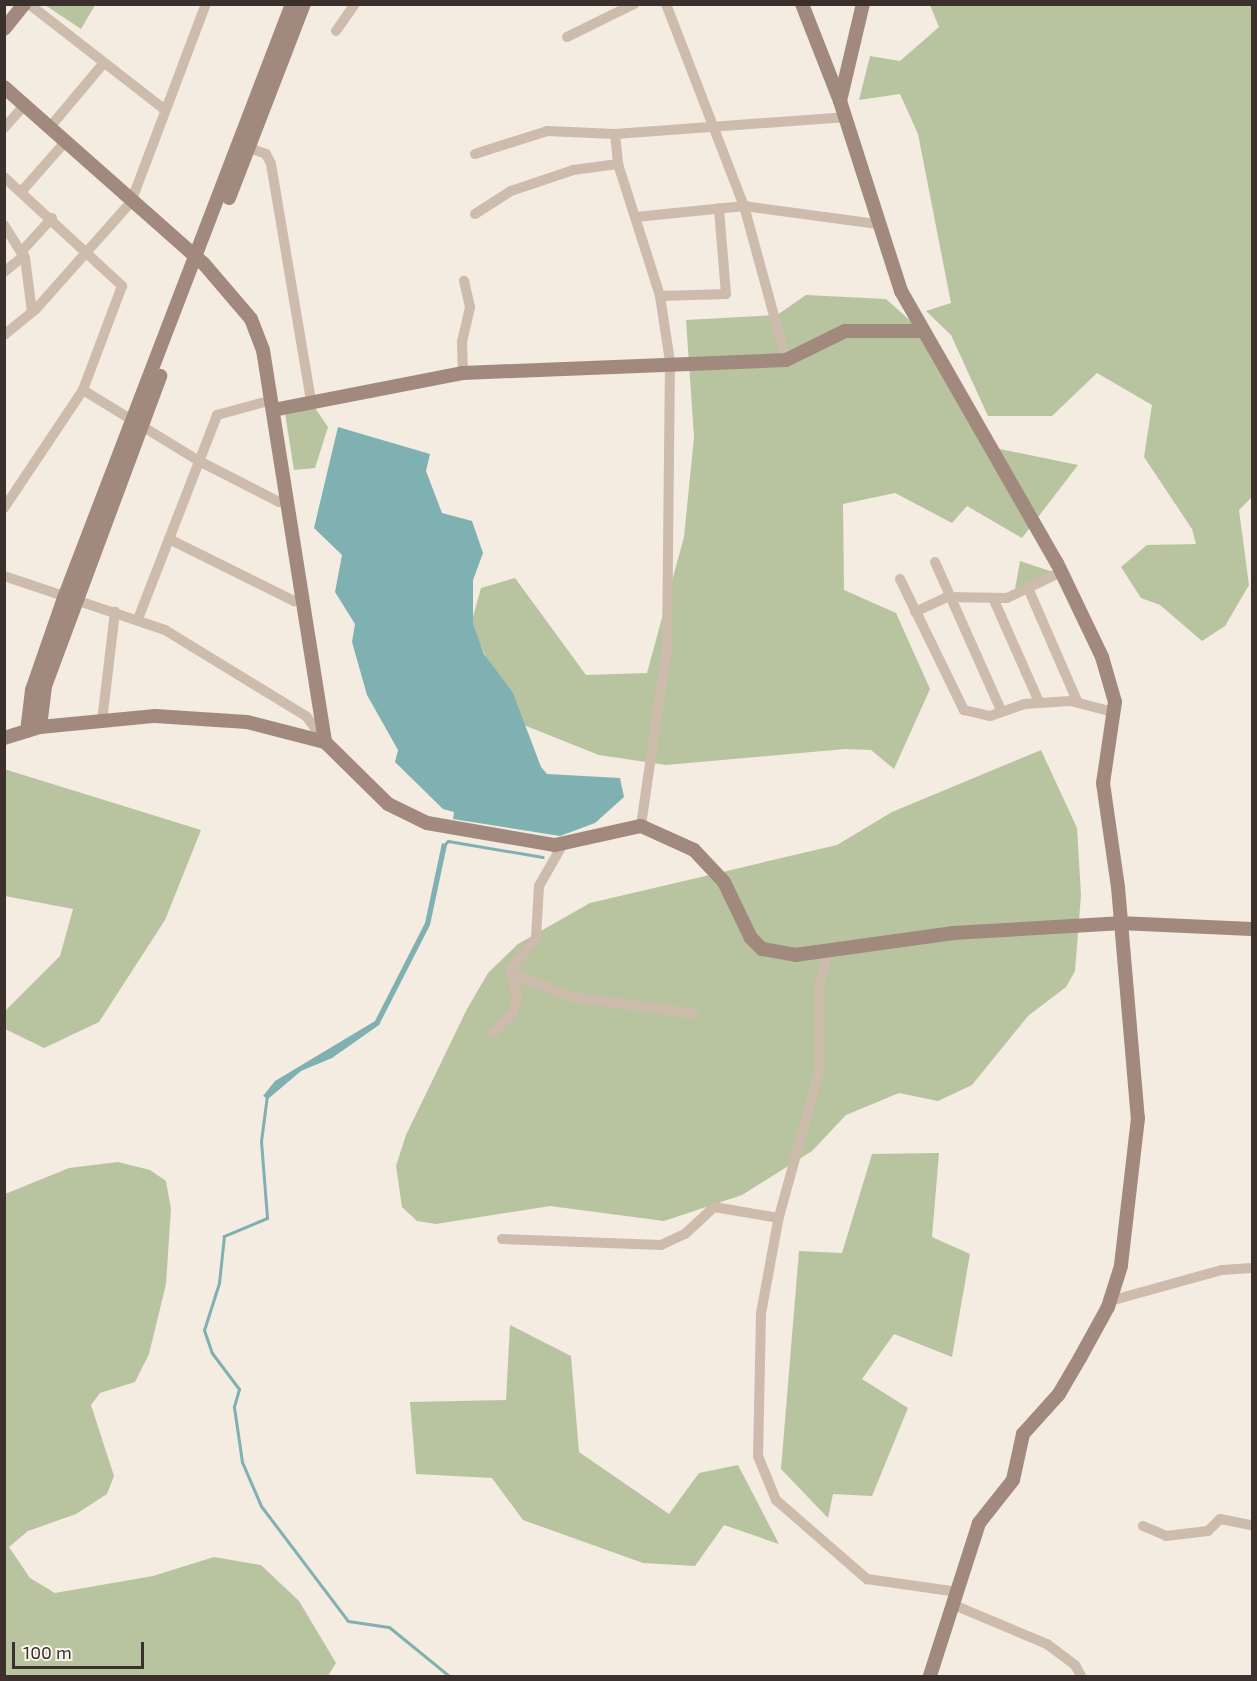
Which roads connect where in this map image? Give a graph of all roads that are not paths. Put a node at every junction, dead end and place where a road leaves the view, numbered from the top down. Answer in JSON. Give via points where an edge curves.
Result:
{"nodes":[{"id":1,"x":24,"y":4,"type":"edge"},
{"id":2,"x":28,"y":4,"type":"edge"},
{"id":3,"x":206,"y":4,"type":"edge"},
{"id":4,"x":292,"y":4,"type":"edge"},
{"id":5,"x":304,"y":4,"type":"edge"},
{"id":6,"x":355,"y":4,"type":"edge"},
{"id":7,"x":634,"y":4,"type":"edge"},
{"id":8,"x":666,"y":4,"type":"edge"},
{"id":9,"x":802,"y":4,"type":"edge"},
{"id":10,"x":863,"y":4,"type":"edge"},
{"id":11,"x":4,"y":29,"type":"edge"},
{"id":12,"x":336,"y":31,"type":"dead end"},
{"id":13,"x":567,"y":37,"type":"dead end"},
{"id":14,"x":102,"y":65,"type":"junction"},
{"id":15,"x":4,"y":87,"type":"edge"},
{"id":16,"x":840,"y":101,"type":"junction"},
{"id":17,"x":25,"y":105,"type":"junction"},
{"id":18,"x":165,"y":110,"type":"junction"},
{"id":19,"x":844,"y":117,"type":"junction"},
{"id":20,"x":715,"y":125,"type":"junction"},
{"id":21,"x":50,"y":127,"type":"junction"},
{"id":22,"x":4,"y":128,"type":"edge"},
{"id":23,"x":615,"y":134,"type":"junction"},
{"id":24,"x":66,"y":141,"type":"junction"},
{"id":25,"x":249,"y":148,"type":"junction"},
{"id":26,"x":475,"y":154,"type":"dead end"},
{"id":27,"x":618,"y":164,"type":"junction"},
{"id":28,"x":4,"y":177,"type":"edge"},
{"id":29,"x":21,"y":192,"type":"junction"},
{"id":30,"x":131,"y":202,"type":"junction"},
{"id":31,"x":744,"y":206,"type":"junction"},
{"id":32,"x":719,"y":208,"type":"junction"},
{"id":33,"x":475,"y":214,"type":"dead end"},
{"id":34,"x":636,"y":217,"type":"junction"},
{"id":35,"x":52,"y":218,"type":"junction"},
{"id":36,"x":878,"y":224,"type":"junction"},
{"id":37,"x":4,"y":225,"type":"edge"},
{"id":38,"x":88,"y":251,"type":"junction"},
{"id":39,"x":22,"y":254,"type":"junction"},
{"id":40,"x":201,"y":261,"type":"junction"},
{"id":41,"x":4,"y":272,"type":"edge"},
{"id":42,"x":464,"y":280,"type":"dead end"},
{"id":43,"x":660,"y":296,"type":"junction"},
{"id":44,"x":33,"y":312,"type":"junction"},
{"id":45,"x":921,"y":332,"type":"junction"},
{"id":46,"x":4,"y":334,"type":"edge"},
{"id":47,"x":786,"y":360,"type":"junction"},
{"id":48,"x":670,"y":361,"type":"junction"},
{"id":49,"x":463,"y":373,"type":"junction"},
{"id":50,"x":83,"y":390,"type":"junction"},
{"id":51,"x":311,"y":400,"type":"junction"},
{"id":52,"x":273,"y":405,"type":"junction"},
{"id":53,"x":137,"y":423,"type":"junction"},
{"id":54,"x":200,"y":461,"type":"junction"},
{"id":55,"x":288,"y":501,"type":"junction"},
{"id":56,"x":4,"y":508,"type":"edge"},
{"id":57,"x":169,"y":539,"type":"junction"},
{"id":58,"x":936,"y":562,"type":"dead end"},
{"id":59,"x":1061,"y":572,"type":"junction"},
{"id":60,"x":4,"y":576,"type":"edge"},
{"id":61,"x":900,"y":579,"type":"dead end"},
{"id":62,"x":1028,"y":588,"type":"junction"},
{"id":63,"x":951,"y":597,"type":"junction"},
{"id":64,"x":993,"y":598,"type":"junction"},
{"id":65,"x":304,"y":599,"type":"junction"},
{"id":66,"x":69,"y":600,"type":"junction"},
{"id":67,"x":115,"y":612,"type":"junction"},
{"id":68,"x":915,"y":612,"type":"junction"},
{"id":69,"x":138,"y":619,"type":"junction"},
{"id":70,"x":1039,"y":702,"type":"junction"},
{"id":71,"x":1078,"y":703,"type":"junction"},
{"id":72,"x":1002,"y":710,"type":"junction"},
{"id":73,"x":1113,"y":712,"type":"junction"},
{"id":74,"x":102,"y":721,"type":"junction"},
{"id":75,"x":34,"y":729,"type":"junction"},
{"id":76,"x":4,"y":738,"type":"edge"},
{"id":77,"x":325,"y":742,"type":"junction"},
{"id":78,"x":640,"y":826,"type":"junction"},
{"id":79,"x":563,"y":844,"type":"junction"},
{"id":80,"x":1119,"y":923,"type":"junction"},
{"id":81,"x":1252,"y":929,"type":"edge"},
{"id":82,"x":830,"y":947,"type":"junction"},
{"id":83,"x":510,"y":973,"type":"junction"},
{"id":84,"x":694,"y":1014,"type":"dead end"},
{"id":85,"x":493,"y":1033,"type":"dead end"},
{"id":86,"x":779,"y":1218,"type":"junction"},
{"id":87,"x":502,"y":1239,"type":"dead end"},
{"id":88,"x":1252,"y":1268,"type":"edge"},
{"id":89,"x":1110,"y":1301,"type":"junction"},
{"id":90,"x":1252,"y":1525,"type":"edge"},
{"id":91,"x":1143,"y":1526,"type":"dead end"},
{"id":92,"x":956,"y":1599,"type":"junction"},
{"id":93,"x":930,"y":1677,"type":"edge"},
{"id":94,"x":1081,"y":1677,"type":"edge"}],
"edges":[{"from":1,"to":11,"type":"street"},
{"from":2,"to":14,"type":"street"},
{"from":3,"to":18,"type":"street"},
{"from":4,"to":40,"type":"street"},
{"from":5,"to":25,"type":"street"},
{"from":6,"to":12,"type":"street"},
{"from":7,"to":13,"type":"street"},
{"from":8,"to":20,"type":"street"},
{"from":9,"to":16,"type":"street"},
{"from":10,"to":16,"type":"street"},
{"from":14,"to":18,"type":"street"},
{"from":14,"to":21,"type":"street"},
{"from":15,"to":17,"type":"street"},
{"from":16,"to":19,"type":"street"},
{"from":17,"to":21,"type":"street"},
{"from":17,"to":22,"type":"street"},
{"from":18,"to":30,"type":"street"},
{"from":19,"to":20,"type":"street"},
{"from":19,"to":36,"type":"street"},
{"from":20,"to":23,"type":"street"},
{"from":20,"to":31,"type":"street"},
{"from":21,"to":24,"type":"street"},
{"from":23,"to":26,"type":"street","via":[[547,131]]},
{"from":23,"to":27,"type":"street"},
{"from":24,"to":29,"type":"street"},
{"from":24,"to":30,"type":"street"},
{"from":25,"to":40,"type":"street"},
{"from":25,"to":51,"type":"street","via":[[266,154],[271,164]]},
{"from":27,"to":33,"type":"street","via":[[573,170],[511,191]]},
{"from":27,"to":34,"type":"street"},
{"from":28,"to":29,"type":"street"},
{"from":29,"to":35,"type":"street"},
{"from":30,"to":38,"type":"street"},
{"from":30,"to":40,"type":"street"},
{"from":31,"to":32,"type":"street"},
{"from":31,"to":36,"type":"street"},
{"from":31,"to":47,"type":"street"},
{"from":32,"to":34,"type":"street"},
{"from":32,"to":43,"type":"street","via":[[726,294]]},
{"from":34,"to":43,"type":"street"},
{"from":35,"to":38,"type":"street"},
{"from":35,"to":39,"type":"street"},
{"from":36,"to":45,"type":"street"},
{"from":37,"to":39,"type":"street"},
{"from":38,"to":44,"type":"street"},
{"from":38,"to":50,"type":"street","via":[[122,286]]},
{"from":39,"to":41,"type":"street"},
{"from":39,"to":44,"type":"street"},
{"from":40,"to":52,"type":"street","via":[[251,319]]},
{"from":40,"to":53,"type":"street"},
{"from":42,"to":49,"type":"street","via":[[470,306],[462,342]]},
{"from":43,"to":48,"type":"street"},
{"from":44,"to":46,"type":"street"},
{"from":45,"to":47,"type":"street","via":[[845,332]]},
{"from":45,"to":59,"type":"street"},
{"from":47,"to":48,"type":"street"},
{"from":48,"to":49,"type":"street"},
{"from":48,"to":78,"type":"street","via":[[667,646]]},
{"from":49,"to":51,"type":"street"},
{"from":50,"to":53,"type":"street"},
{"from":50,"to":56,"type":"street"},
{"from":51,"to":52,"type":"street"},
{"from":52,"to":54,"type":"street","via":[[219,412]]},
{"from":52,"to":55,"type":"street"},
{"from":53,"to":54,"type":"street"},
{"from":53,"to":66,"type":"street"},
{"from":54,"to":55,"type":"street","via":[[279,502]]},
{"from":54,"to":57,"type":"street"},
{"from":55,"to":65,"type":"street"},
{"from":57,"to":65,"type":"street","via":[[294,601]]},
{"from":57,"to":69,"type":"street"},
{"from":58,"to":63,"type":"street"},
{"from":59,"to":62,"type":"street"},
{"from":59,"to":73,"type":"street","via":[[1102,657]]},
{"from":60,"to":66,"type":"street"},
{"from":61,"to":68,"type":"street"},
{"from":62,"to":64,"type":"street"},
{"from":62,"to":71,"type":"street"},
{"from":63,"to":64,"type":"street"},
{"from":63,"to":68,"type":"street"},
{"from":63,"to":72,"type":"street"},
{"from":64,"to":70,"type":"street"},
{"from":65,"to":77,"type":"street"},
{"from":66,"to":67,"type":"street"},
{"from":66,"to":75,"type":"street"},
{"from":67,"to":69,"type":"street"},
{"from":67,"to":74,"type":"street"},
{"from":68,"to":72,"type":"street","via":[[964,710],[990,716]]},
{"from":69,"to":77,"type":"street","via":[[306,716]]},
{"from":70,"to":71,"type":"street"},
{"from":70,"to":72,"type":"street"},
{"from":71,"to":73,"type":"street"},
{"from":73,"to":80,"type":"street","via":[[1103,783]]},
{"from":74,"to":75,"type":"street"},
{"from":74,"to":77,"type":"street","via":[[201,716]]},
{"from":75,"to":76,"type":"street"},
{"from":77,"to":79,"type":"street","via":[[388,804],[411,817]]},
{"from":78,"to":79,"type":"street"},
{"from":78,"to":82,"type":"street","via":[[694,850],[724,882],[751,938],[762,949],[795,955]]},
{"from":79,"to":83,"type":"street","via":[[539,886],[536,938]]},
{"from":80,"to":81,"type":"street"},
{"from":80,"to":82,"type":"street"},
{"from":80,"to":89,"type":"street","via":[[1138,1118],[1131,1209]]},
{"from":82,"to":86,"type":"street","via":[[819,986],[820,1068]]},
{"from":83,"to":84,"type":"street","via":[[572,997]]},
{"from":83,"to":85,"type":"street","via":[[517,999]]},
{"from":86,"to":87,"type":"street","via":[[714,1207],[685,1234],[661,1245]]},
{"from":86,"to":92,"type":"street","via":[[761,1314],[757,1390],[758,1456],[766,1485],[796,1520],[867,1579]]},
{"from":88,"to":89,"type":"street","via":[[1222,1270]]},
{"from":89,"to":92,"type":"street","via":[[1059,1394],[1023,1434],[1012,1480],[979,1523]]},
{"from":90,"to":91,"type":"street","via":[[1220,1519],[1208,1531],[1166,1536]]},
{"from":92,"to":93,"type":"street"},
{"from":92,"to":94,"type":"street","via":[[1047,1644],[1075,1665]]}]}
